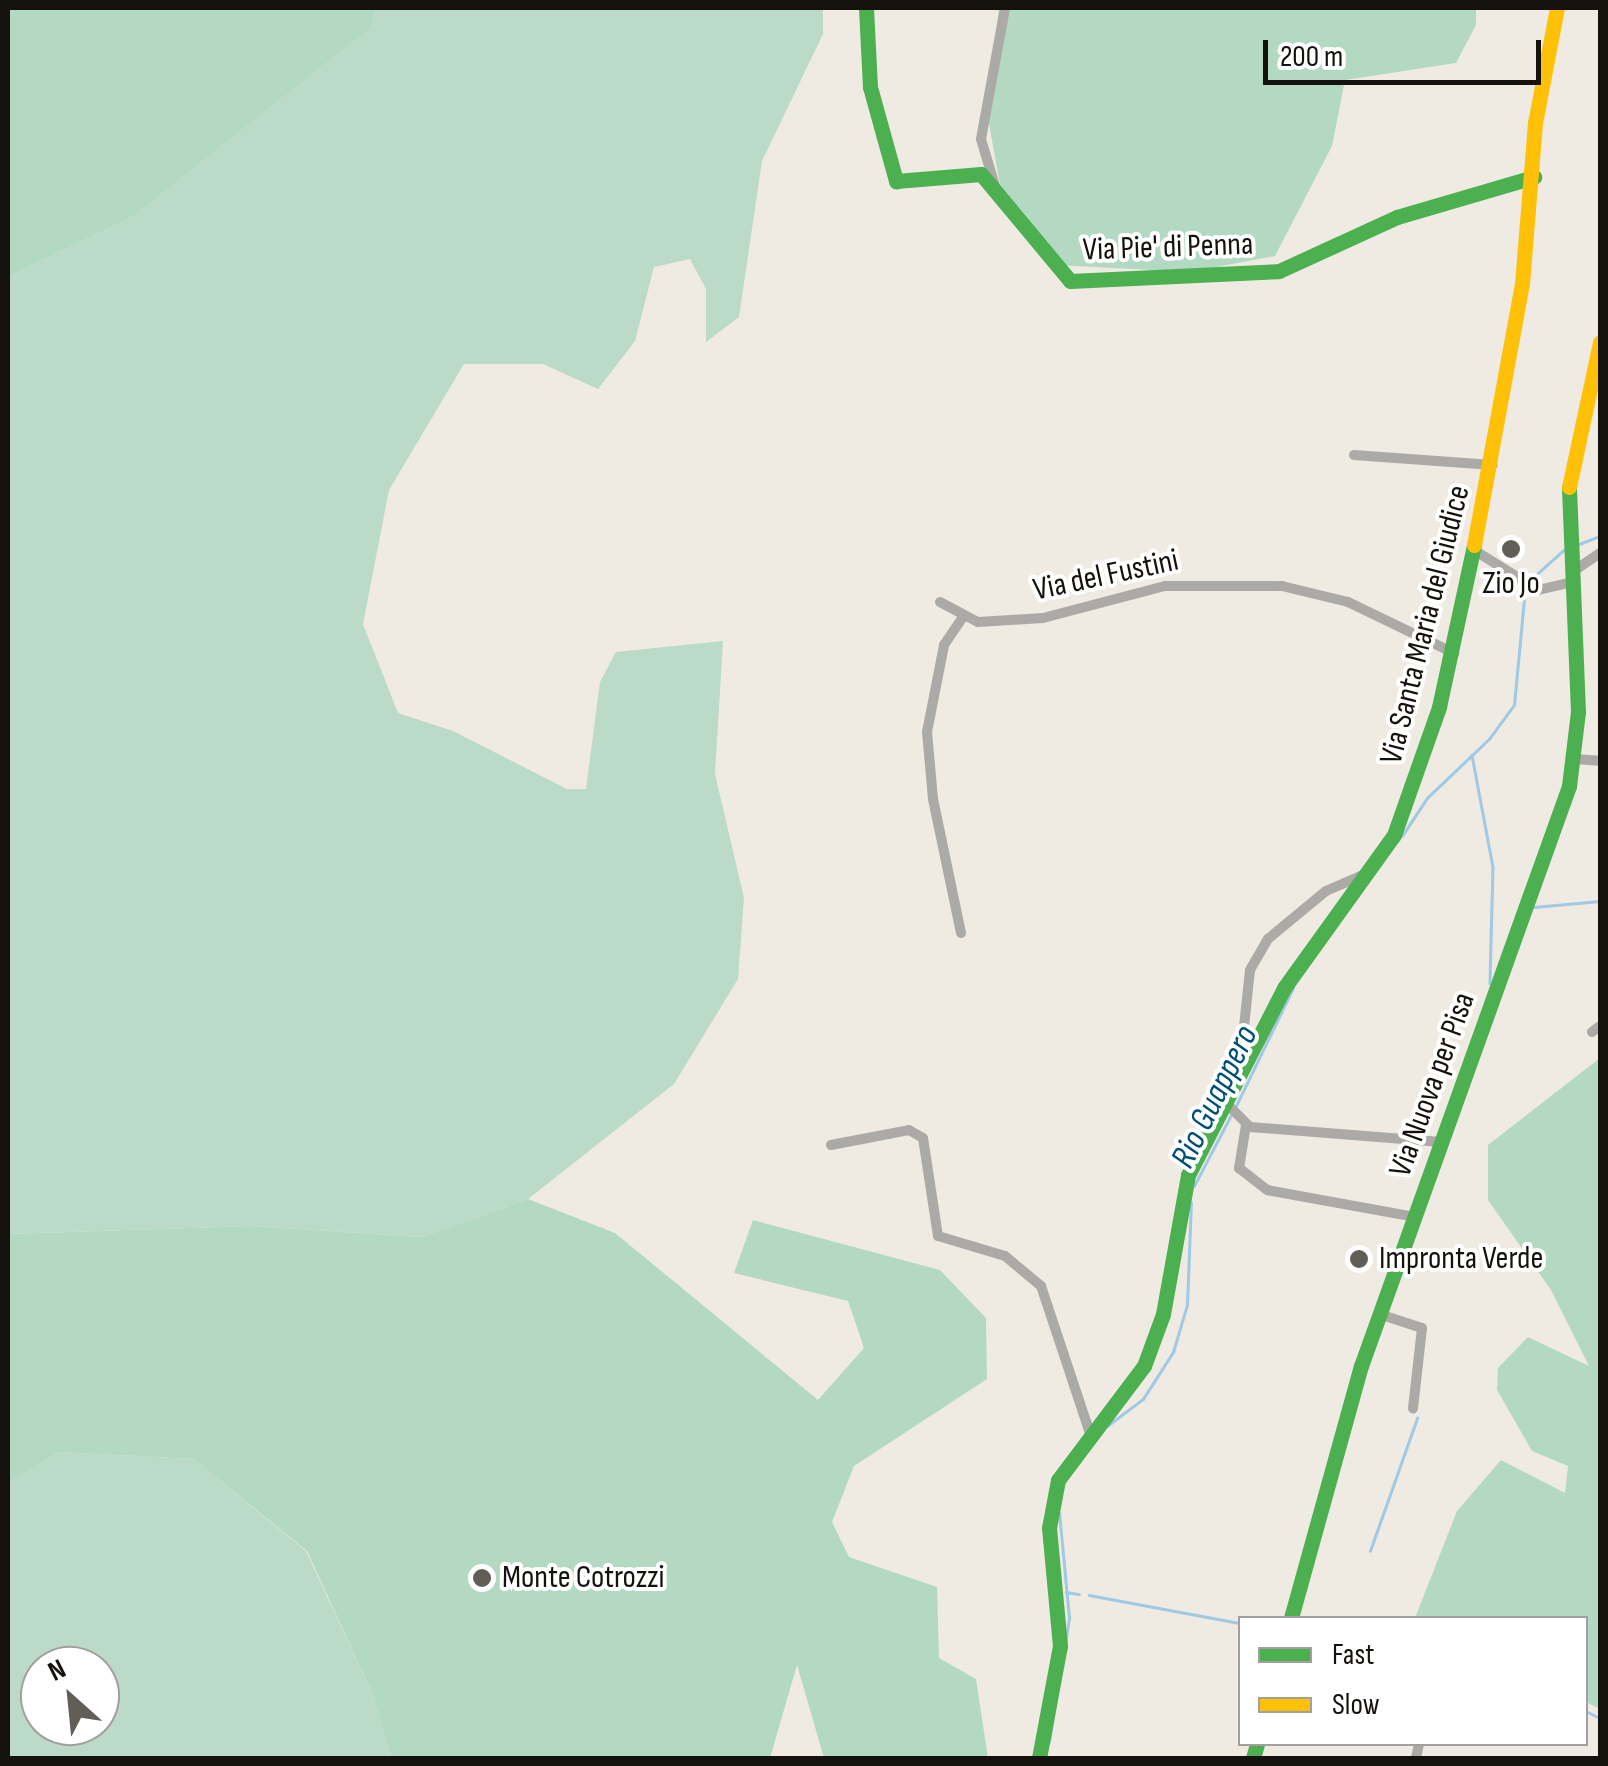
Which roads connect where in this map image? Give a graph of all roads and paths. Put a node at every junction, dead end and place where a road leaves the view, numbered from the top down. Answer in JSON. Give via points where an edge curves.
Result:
{"nodes":[{"id":1,"x":866,"y":8,"type":"edge"},
{"id":2,"x":1006,"y":8,"type":"edge"},
{"id":3,"x":1558,"y":8,"type":"edge"},
{"id":4,"x":1534,"y":177,"type":"junction"},
{"id":5,"x":995,"y":186,"type":"junction"},
{"id":6,"x":1600,"y":342,"type":"edge"},
{"id":7,"x":1354,"y":455,"type":"dead end"},
{"id":8,"x":1493,"y":465,"type":"junction"},
{"id":9,"x":1478,"y":552,"type":"junction"},
{"id":10,"x":1600,"y":553,"type":"edge"},
{"id":11,"x":1572,"y":572,"type":"junction"},
{"id":12,"x":940,"y":602,"type":"dead end"},
{"id":13,"x":962,"y":618,"type":"junction"},
{"id":14,"x":1454,"y":653,"type":"junction"},
{"id":15,"x":1574,"y":759,"type":"junction"},
{"id":16,"x":1600,"y":762,"type":"edge"},
{"id":17,"x":1363,"y":875,"type":"junction"},
{"id":18,"x":961,"y":932,"type":"dead end"},
{"id":19,"x":1248,"y":1059,"type":"junction"},
{"id":20,"x":1231,"y":1108,"type":"junction"},
{"id":21,"x":1246,"y":1125,"type":"junction"},
{"id":22,"x":1441,"y":1142,"type":"junction"},
{"id":23,"x":831,"y":1144,"type":"dead end"},
{"id":24,"x":1414,"y":1217,"type":"junction"},
{"id":25,"x":1379,"y":1314,"type":"junction"},
{"id":26,"x":1413,"y":1408,"type":"dead end"},
{"id":27,"x":1090,"y":1434,"type":"junction"},
{"id":28,"x":1292,"y":1616,"type":"edge"},
{"id":29,"x":1040,"y":1758,"type":"edge"}],
"edges":[{"from":1,"to":5,"type":"street","via":[[870,87],[896,182],[981,174]]},
{"from":2,"to":5,"type":"street","via":[[981,139]]},
{"from":3,"to":4,"type":"street","name":"Via Santa Maria del Giudice","via":[[1535,123]]},
{"from":4,"to":5,"type":"street","name":"Via Pie' di Penna","via":[[1397,216],[1279,271],[1070,281]]},
{"from":4,"to":8,"type":"street","name":"Via Santa Maria del Giudice"},
{"from":6,"to":11,"type":"street","name":"Via Nuova per Pisa","via":[[1571,468]]},
{"from":7,"to":8,"type":"street"},
{"from":8,"to":9,"type":"street","name":"Via Santa Maria del Giudice"},
{"from":9,"to":11,"type":"street","via":[[1538,590]]},
{"from":9,"to":14,"type":"street","name":"Via Santa Maria del Giudice"},
{"from":10,"to":11,"type":"street"},
{"from":11,"to":15,"type":"street","name":"Via Nuova per Pisa"},
{"from":12,"to":13,"type":"street"},
{"from":13,"to":14,"type":"street","name":"Via del Fustini","via":[[1043,618],[1165,586],[1252,584],[1348,602]]},
{"from":13,"to":18,"type":"street","via":[[944,645],[928,732],[933,799]]},
{"from":14,"to":17,"type":"street","name":"Via Santa Maria del Giudice","via":[[1412,793],[1394,835]]},
{"from":15,"to":16,"type":"street"},
{"from":15,"to":22,"type":"street","name":"Via Nuova per Pisa"},
{"from":17,"to":19,"type":"street","name":"Via Santa Maria del Giudice","via":[[1317,935]]},
{"from":17,"to":19,"type":"street","via":[[1326,891],[1268,939],[1250,970],[1242,1019]]},
{"from":19,"to":20,"type":"street","name":"Via Santa Maria del Giudice"},
{"from":20,"to":21,"type":"street"},
{"from":20,"to":27,"type":"street","name":"Via Santa Maria del Giudice","via":[[1181,1194],[1162,1314],[1144,1366]]},
{"from":21,"to":22,"type":"street","via":[[1314,1137]]},
{"from":21,"to":24,"type":"street","via":[[1240,1168],[1267,1190]]},
{"from":22,"to":24,"type":"street","name":"Via Nuova per Pisa"},
{"from":23,"to":27,"type":"street","via":[[909,1130],[924,1138],[938,1236],[1005,1256],[1041,1286]]},
{"from":24,"to":25,"type":"street","name":"Via Nuova per Pisa"},
{"from":25,"to":26,"type":"street","via":[[1422,1328]]},
{"from":25,"to":28,"type":"street","name":"Via Nuova per Pisa"},
{"from":27,"to":29,"type":"street","name":"Via Santa Maria del Giudice","via":[[1058,1480],[1049,1512],[1060,1646]]}]}
